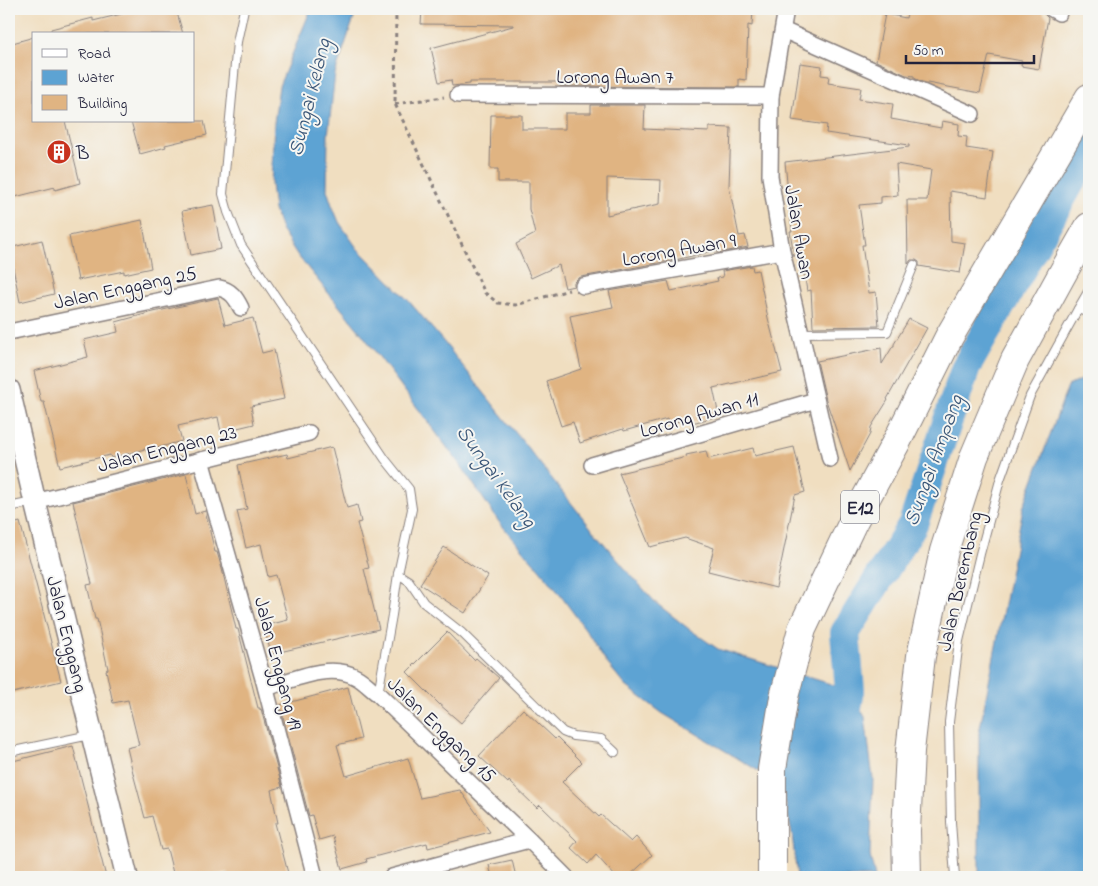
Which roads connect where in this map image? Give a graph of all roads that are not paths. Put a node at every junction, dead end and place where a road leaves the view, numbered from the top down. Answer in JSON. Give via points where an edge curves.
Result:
{"nodes":[{"id":1,"x":244,"y":9,"type":"edge"},
{"id":2,"x":786,"y":9,"type":"edge"},
{"id":3,"x":783,"y":30,"type":"junction"},
{"id":4,"x":458,"y":95,"type":"road end"},
{"id":5,"x":771,"y":96,"type":"junction"},
{"id":6,"x":1089,"y":98,"type":"edge"},
{"id":7,"x":972,"y":114,"type":"dead end"},
{"id":8,"x":1089,"y":227,"type":"edge"},
{"id":9,"x":782,"y":251,"type":"junction"},
{"id":10,"x":914,"y":265,"type":"dead end"},
{"id":11,"x":583,"y":286,"type":"road end"},
{"id":12,"x":1089,"y":290,"type":"edge"},
{"id":13,"x":241,"y":308,"type":"dead end"},
{"id":14,"x":1078,"y":309,"type":"junction"},
{"id":15,"x":1089,"y":313,"type":"edge"},
{"id":16,"x":9,"y":332,"type":"edge"},
{"id":17,"x":801,"y":333,"type":"junction"},
{"id":18,"x":9,"y":390,"type":"edge"},
{"id":19,"x":816,"y":400,"type":"junction"},
{"id":20,"x":309,"y":433,"type":"dead end"},
{"id":21,"x":830,"y":459,"type":"dead end"},
{"id":22,"x":201,"y":460,"type":"junction"},
{"id":23,"x":592,"y":465,"type":"dead end"},
{"id":24,"x":35,"y":502,"type":"junction"},
{"id":25,"x":9,"y":507,"type":"edge"},
{"id":26,"x":398,"y":574,"type":"junction"},
{"id":27,"x":266,"y":688,"type":"junction"},
{"id":28,"x":378,"y":694,"type":"junction"},
{"id":29,"x":93,"y":735,"type":"junction"},
{"id":30,"x":9,"y":752,"type":"edge"},
{"id":31,"x":615,"y":752,"type":"dead end"},
{"id":32,"x":529,"y":840,"type":"junction"},
{"id":33,"x":127,"y":877,"type":"edge"},
{"id":34,"x":315,"y":877,"type":"edge"},
{"id":35,"x":392,"y":877,"type":"edge"},
{"id":36,"x":566,"y":877,"type":"edge"},
{"id":37,"x":772,"y":877,"type":"edge"},
{"id":38,"x":907,"y":877,"type":"edge"},
{"id":39,"x":955,"y":877,"type":"edge"}],
"edges":[{"from":1,"to":26,"type":"lane","via":[[237,42],[223,194],[241,245],[385,460],[409,489],[412,509]]},
{"from":2,"to":3,"type":"street","name":"Jalan Awan"},
{"from":3,"to":5,"type":"street","name":"Jalan Awan"},
{"from":3,"to":7,"type":"street"},
{"from":4,"to":5,"type":"street","name":"Lorong Awan 7"},
{"from":5,"to":9,"type":"street","name":"Jalan Awan","via":[[770,176]]},
{"from":6,"to":37,"type":"highway","number":"E12","via":[[949,338],[853,522],[802,629],[784,696],[772,769]]},
{"from":8,"to":38,"type":"highway","via":[[1015,360],[974,456],[944,551],[921,656],[910,751]]},
{"from":9,"to":11,"type":"street","name":"Lorong Awan 9"},
{"from":9,"to":17,"type":"street","name":"Jalan Awan"},
{"from":10,"to":17,"type":"lane","via":[[887,332]]},
{"from":12,"to":14,"type":"lane","name":"Jalan Berembang"},
{"from":13,"to":16,"type":"street","name":"Jalan Enggang 25","via":[[231,292],[219,288]]},
{"from":14,"to":15,"type":"lane"},
{"from":14,"to":39,"type":"lane","name":"Jalan Berembang","via":[[1030,396],[1000,480],[960,641],[950,722]]},
{"from":17,"to":19,"type":"street","name":"Jalan Awan"},
{"from":18,"to":24,"type":"main road","name":"Jalan Enggang"},
{"from":19,"to":21,"type":"street","name":"Jalan Awan"},
{"from":19,"to":23,"type":"street","name":"Lorong Awan 11"},
{"from":20,"to":22,"type":"street","name":"Jalan Enggang 23"},
{"from":22,"to":24,"type":"street","name":"Jalan Enggang 23"},
{"from":22,"to":27,"type":"street","name":"Jalan Enggang 19"},
{"from":24,"to":25,"type":"lane"},
{"from":24,"to":29,"type":"main road","name":"Jalan Enggang"},
{"from":26,"to":28,"type":"lane"},
{"from":26,"to":31,"type":"lane","via":[[409,581],[424,603],[462,633],[563,732],[602,739]]},
{"from":27,"to":28,"type":"street","name":"Jalan Enggang 15","via":[[319,672],[338,671],[356,677]]},
{"from":27,"to":34,"type":"street","name":"Jalan Enggang 19"},
{"from":28,"to":32,"type":"street","name":"Jalan Enggang 15"},
{"from":29,"to":30,"type":"lane"},
{"from":29,"to":33,"type":"main road","name":"Jalan Enggang"},
{"from":32,"to":35,"type":"street"},
{"from":32,"to":36,"type":"street","name":"Jalan Enggang 15"}]}
